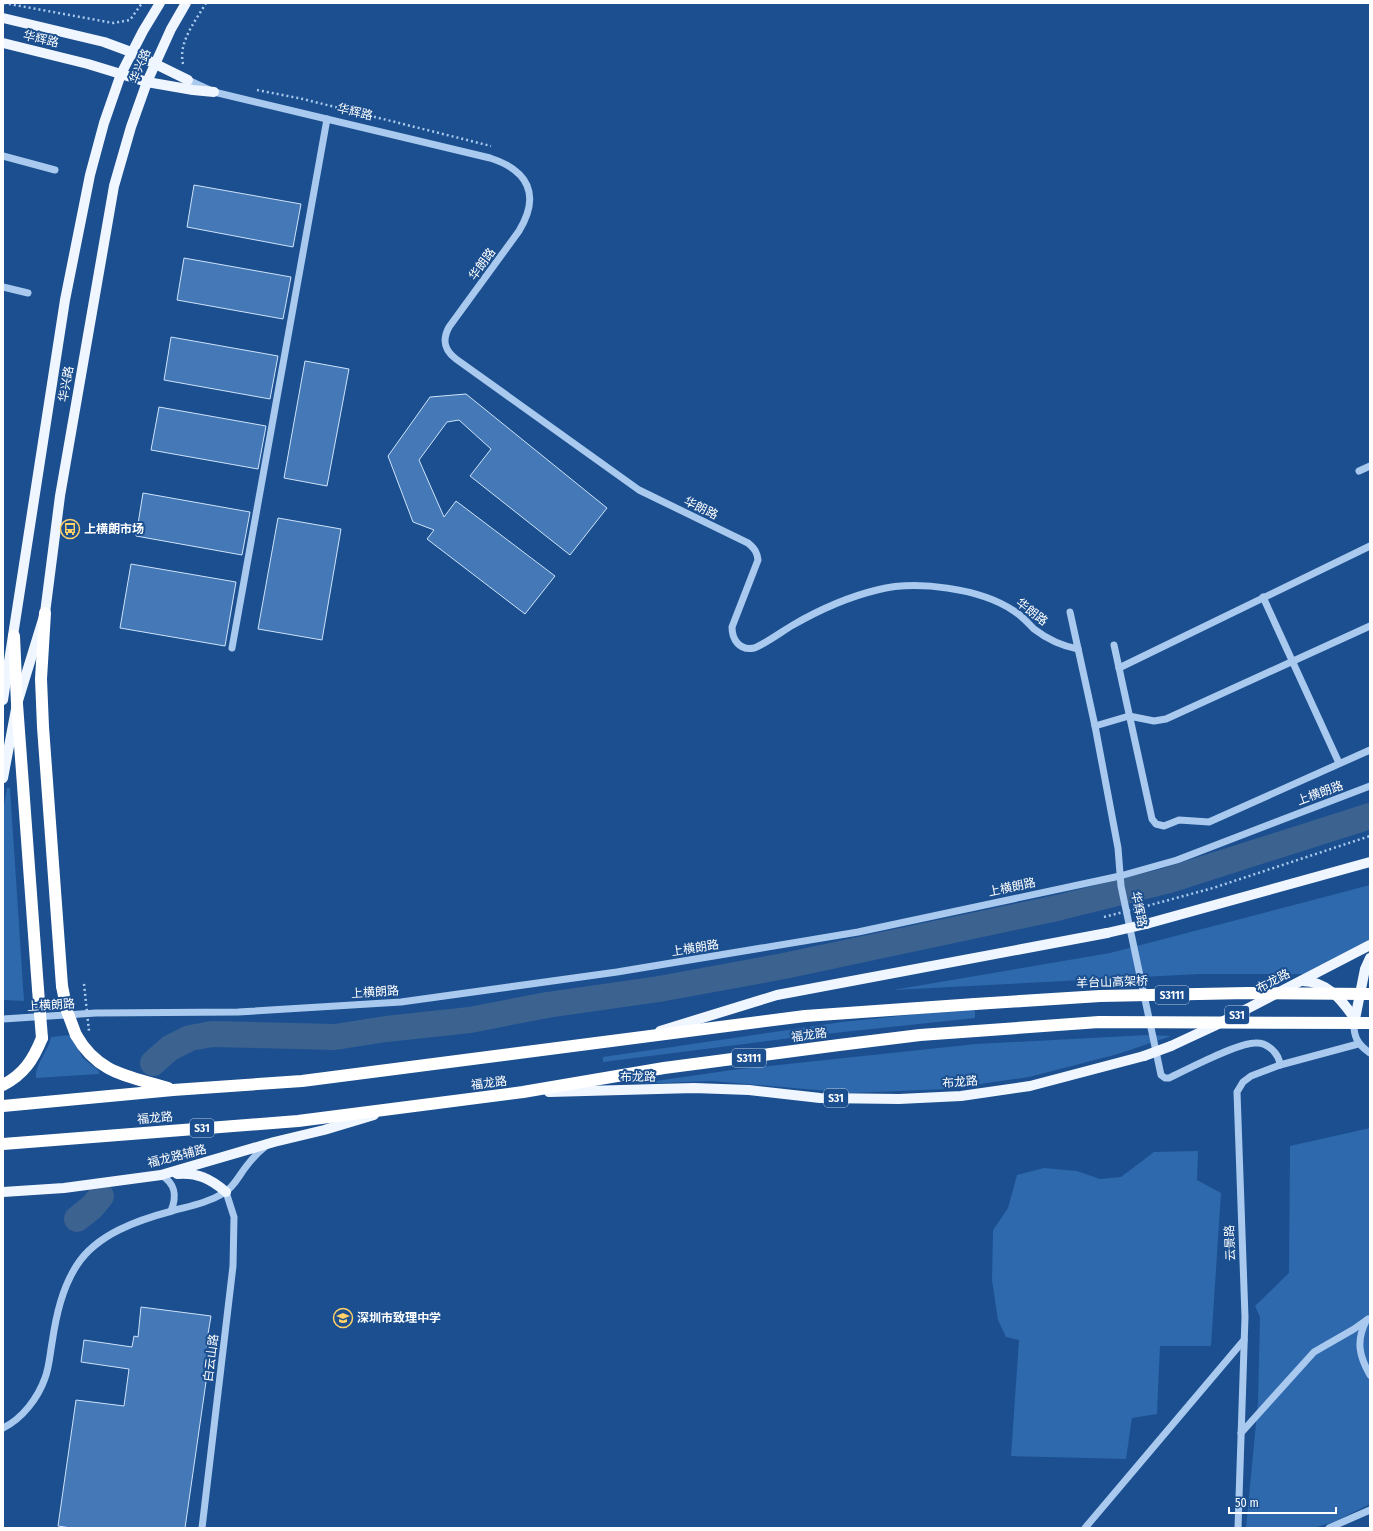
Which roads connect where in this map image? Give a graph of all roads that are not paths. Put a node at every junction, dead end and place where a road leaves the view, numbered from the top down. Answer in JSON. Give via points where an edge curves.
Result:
{"nodes":[{"id":1,"x":160,"y":3,"type":"edge"},
{"id":2,"x":186,"y":3,"type":"edge"},
{"id":3,"x":3,"y":18,"type":"edge"},
{"id":4,"x":3,"y":43,"type":"edge"},
{"id":5,"x":131,"y":52,"type":"junction"},
{"id":6,"x":154,"y":63,"type":"junction"},
{"id":7,"x":121,"y":74,"type":"junction"},
{"id":8,"x":188,"y":80,"type":"joint"},
{"id":9,"x":147,"y":82,"type":"junction"},
{"id":10,"x":214,"y":92,"type":"junction"},
{"id":11,"x":327,"y":119,"type":"junction"},
{"id":12,"x":3,"y":156,"type":"edge"},
{"id":13,"x":490,"y":158,"type":"joint"},
{"id":14,"x":55,"y":170,"type":"dead end"},
{"id":15,"x":3,"y":287,"type":"edge"},
{"id":16,"x":28,"y":293,"type":"dead end"},
{"id":17,"x":1370,"y":466,"type":"edge"},
{"id":18,"x":1359,"y":471,"type":"dead end"},
{"id":19,"x":1370,"y":546,"type":"edge"},
{"id":20,"x":1263,"y":598,"type":"junction"},
{"id":21,"x":1070,"y":612,"type":"dead end"},
{"id":22,"x":45,"y":613,"type":"junction"},
{"id":23,"x":1370,"y":626,"type":"edge"},
{"id":24,"x":14,"y":636,"type":"junction"},
{"id":25,"x":1114,"y":646,"type":"dead end"},
{"id":26,"x":232,"y":648,"type":"dead end"},
{"id":27,"x":1078,"y":648,"type":"junction"},
{"id":28,"x":1292,"y":662,"type":"junction"},
{"id":29,"x":1119,"y":668,"type":"junction"},
{"id":30,"x":3,"y":700,"type":"edge"},
{"id":31,"x":17,"y":704,"type":"junction"},
{"id":32,"x":1130,"y":716,"type":"junction"},
{"id":33,"x":1095,"y":726,"type":"junction"},
{"id":34,"x":1370,"y":750,"type":"edge"},
{"id":35,"x":1339,"y":763,"type":"junction"},
{"id":36,"x":3,"y":778,"type":"edge"},
{"id":37,"x":1370,"y":786,"type":"edge"},
{"id":38,"x":1370,"y":862,"type":"edge"},
{"id":39,"x":1120,"y":876,"type":"junction"},
{"id":40,"x":1370,"y":945,"type":"edge"},
{"id":41,"x":1370,"y":958,"type":"edge"},
{"id":42,"x":1302,"y":981,"type":"junction"},
{"id":43,"x":1370,"y":994,"type":"edge"},
{"id":44,"x":974,"y":1004,"type":"joint"},
{"id":45,"x":3,"y":1019,"type":"edge"},
{"id":46,"x":1355,"y":1019,"type":"junction"},
{"id":47,"x":1370,"y":1022,"type":"edge"},
{"id":48,"x":642,"y":1036,"type":"junction"},
{"id":49,"x":1358,"y":1044,"type":"junction"},
{"id":50,"x":1370,"y":1053,"type":"edge"},
{"id":51,"x":1280,"y":1065,"type":"junction"},
{"id":52,"x":3,"y":1085,"type":"edge"},
{"id":53,"x":174,"y":1090,"type":"junction"},
{"id":54,"x":524,"y":1092,"type":"junction"},
{"id":55,"x":3,"y":1106,"type":"edge"},
{"id":56,"x":400,"y":1108,"type":"junction"},
{"id":57,"x":274,"y":1142,"type":"junction"},
{"id":58,"x":3,"y":1144,"type":"edge"},
{"id":59,"x":161,"y":1175,"type":"junction"},
{"id":60,"x":3,"y":1192,"type":"edge"},
{"id":61,"x":226,"y":1192,"type":"junction"},
{"id":62,"x":171,"y":1211,"type":"junction"},
{"id":63,"x":1369,"y":1318,"type":"edge"},
{"id":64,"x":1244,"y":1340,"type":"junction"},
{"id":65,"x":1370,"y":1374,"type":"edge"},
{"id":66,"x":3,"y":1428,"type":"edge"},
{"id":67,"x":1241,"y":1433,"type":"junction"},
{"id":68,"x":1370,"y":1510,"type":"edge"},
{"id":69,"x":202,"y":1528,"type":"edge"},
{"id":70,"x":1085,"y":1528,"type":"edge"},
{"id":71,"x":1238,"y":1528,"type":"edge"},
{"id":72,"x":1329,"y":1528,"type":"edge"}],
"edges":[{"from":1,"to":5,"type":"main road","name":"华兴路"},
{"from":2,"to":6,"type":"main road","name":"华兴路","via":[[170,28]]},
{"from":3,"to":5,"type":"main road","name":"华辉路","via":[[104,42]]},
{"from":4,"to":7,"type":"main road","name":"华辉路"},
{"from":5,"to":6,"type":"main road","name":"华辉路"},
{"from":5,"to":7,"type":"main road","name":"华兴路"},
{"from":6,"to":8,"type":"main road","name":"华辉路"},
{"from":6,"to":9,"type":"main road","name":"华兴路"},
{"from":7,"to":9,"type":"main road","name":"华辉路"},
{"from":7,"to":24,"type":"main road","name":"华兴路","via":[[90,175],[65,300]]},
{"from":8,"to":10,"type":"street","name":"华辉路"},
{"from":9,"to":10,"type":"main road","name":"华辉路"},
{"from":9,"to":22,"type":"main road","name":"华兴路","via":[[118,171],[106,230],[60,496]]},
{"from":10,"to":11,"type":"street","name":"华辉路"},
{"from":11,"to":13,"type":"street","name":"华辉路"},
{"from":11,"to":26,"type":"street"},
{"from":12,"to":14,"type":"street"},
{"from":13,"to":27,"type":"street","name":"华朗路","via":[[505,163],[520,174],[527,185],[529,208],[519,231],[449,327],[444,340],[445,346],[456,359],[639,490],[753,547],[758,560],[732,627],[732,635],[737,644],[754,648],[812,614],[877,590],[937,587],[970,592],[993,599],[1015,611],[1045,637],[1065,646]]},
{"from":15,"to":16,"type":"street"},
{"from":17,"to":18,"type":"street"},
{"from":19,"to":20,"type":"street"},
{"from":20,"to":28,"type":"street"},
{"from":20,"to":29,"type":"street"},
{"from":21,"to":27,"type":"street","name":"华辉路"},
{"from":22,"to":31,"type":"main road","name":"华兴路"},
{"from":22,"to":53,"type":"highway","bridge":true,"via":[[41,680],[43,727],[62,986],[67,1011],[84,1049],[102,1065],[121,1074]]},
{"from":23,"to":28,"type":"street"},
{"from":24,"to":30,"type":"main road","name":"华兴路"},
{"from":24,"to":31,"type":"highway"},
{"from":25,"to":29,"type":"street"},
{"from":27,"to":33,"type":"street","name":"华辉路"},
{"from":28,"to":32,"type":"street","via":[[1160,721]]},
{"from":28,"to":35,"type":"street"},
{"from":29,"to":32,"type":"street"},
{"from":31,"to":36,"type":"main road","name":"华兴路"},
{"from":31,"to":52,"type":"highway","bridge":true,"via":[[42,1038],[36,1054],[26,1069]]},
{"from":32,"to":33,"type":"street"},
{"from":32,"to":35,"type":"street","via":[[1152,819],[1156,824],[1164,826],[1179,820],[1209,822]]},
{"from":33,"to":39,"type":"street","name":"华辉路","via":[[1118,848]]},
{"from":34,"to":35,"type":"street"},
{"from":37,"to":39,"type":"street","name":"上横朗路","via":[[1177,860]]},
{"from":38,"to":48,"type":"main road","bridge":true,"via":[[1107,933],[777,995]]},
{"from":39,"to":45,"type":"street","name":"上横朗路","via":[[858,932],[617,972],[401,1002],[274,1010],[96,1013]]},
{"from":39,"to":51,"type":"street","name":"华辉路","via":[[1161,1075],[1169,1078],[1254,1042],[1273,1050]]},
{"from":40,"to":42,"type":"main road","name":"布龙路","number":"S31"},
{"from":41,"to":46,"type":"main road","via":[[1365,969]]},
{"from":42,"to":46,"type":"main road","via":[[1311,981],[1324,987],[1344,1004]]},
{"from":42,"to":54,"type":"main road","name":"布龙路","number":"S31","bridge":true,"via":[[1214,1026],[1144,1056],[1030,1086],[962,1096],[899,1099],[820,1098],[748,1090],[694,1088]]},
{"from":43,"to":44,"type":"highway","name":"羊台山高架桥","number":"S3111","bridge":true,"via":[[1116,996]]},
{"from":44,"to":48,"type":"highway","name":"福龙路","number":"S3111","via":[[805,1016]]},
{"from":46,"to":49,"type":"street","via":[[1354,1032]]},
{"from":47,"to":54,"type":"highway","name":"福龙路","number":"S3111","bridge":true,"via":[[1098,1022],[976,1031],[891,1039],[664,1068]]},
{"from":48,"to":53,"type":"highway","name":"福龙路","via":[[302,1081]]},
{"from":49,"to":50,"type":"street"},
{"from":49,"to":51,"type":"street","name":"云景路"},
{"from":51,"to":64,"type":"street","name":"云景路","via":[[1251,1076],[1243,1082],[1237,1092]]},
{"from":53,"to":55,"type":"highway","name":"福龙路"},
{"from":54,"to":56,"type":"highway","name":"福龙路","number":"S31"},
{"from":56,"to":57,"type":"main road","name":"福龙路辅路"},
{"from":56,"to":58,"type":"highway","name":"福龙路","number":"S31","via":[[298,1121]]},
{"from":57,"to":59,"type":"main road","name":"福龙路辅路"},
{"from":57,"to":61,"type":"street","via":[[256,1155]]},
{"from":59,"to":60,"type":"main road","name":"福龙路辅路","via":[[64,1188]]},
{"from":59,"to":61,"type":"main road","via":[[196,1174],[208,1178]]},
{"from":59,"to":62,"type":"street","via":[[168,1179],[175,1192]]},
{"from":61,"to":62,"type":"street","via":[[204,1203]]},
{"from":61,"to":69,"type":"street","name":"白云山路","via":[[234,1217],[233,1266]]},
{"from":62,"to":66,"type":"street","via":[[110,1234],[78,1264],[67,1282],[60,1303],[46,1378],[22,1414]]},
{"from":63,"to":65,"type":"street","via":[[1360,1337],[1359,1347],[1361,1358]]},
{"from":63,"to":67,"type":"street","via":[[1314,1352]]},
{"from":64,"to":67,"type":"street","name":"云景路"},
{"from":64,"to":70,"type":"street"},
{"from":67,"to":71,"type":"street","name":"云景路"},
{"from":68,"to":72,"type":"street"}]}
